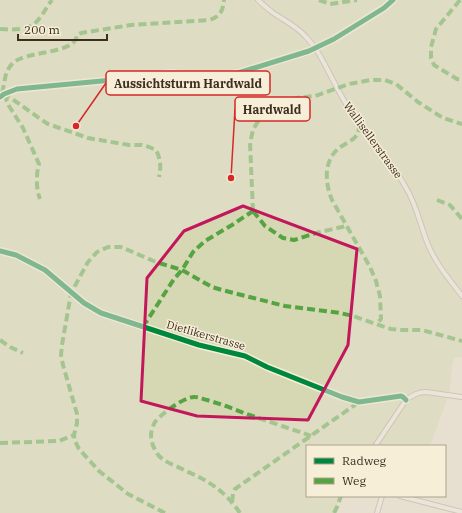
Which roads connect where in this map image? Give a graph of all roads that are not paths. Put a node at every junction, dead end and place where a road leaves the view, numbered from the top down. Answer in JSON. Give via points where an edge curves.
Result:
{"nodes":[{"id":1,"x":258,"y":0,"type":"edge"},
{"id":2,"x":393,"y":0,"type":"edge"},
{"id":3,"x":315,"y":48,"type":"junction"},
{"id":4,"x":0,"y":97,"type":"edge"},
{"id":5,"x":0,"y":251,"type":"edge"},
{"id":6,"x":462,"y":296,"type":"edge"},
{"id":7,"x":462,"y":397,"type":"edge"},
{"id":8,"x":406,"y":400,"type":"junction"},
{"id":9,"x":376,"y":445,"type":"edge"},
{"id":10,"x":382,"y":497,"type":"edge"},
{"id":11,"x":404,"y":497,"type":"edge"},
{"id":12,"x":462,"y":512,"type":"edge"},
{"id":13,"x":378,"y":513,"type":"edge"}],
"edges":[{"from":1,"to":3,"type":"street","name":"Wallisellerstrasse","via":[[305,35]]},
{"from":2,"to":3,"type":"street","via":[[334,39]]},
{"from":3,"to":4,"type":"street","via":[[289,58],[214,78],[172,73],[18,89]]},
{"from":3,"to":6,"type":"street","name":"Wallisellerstrasse","via":[[351,111],[406,187],[433,255]]},
{"from":5,"to":8,"type":"street","name":"Dietlikerstrasse","via":[[16,255],[45,270],[84,303],[101,313],[199,345],[245,356],[359,402],[401,396]]},
{"from":7,"to":8,"type":"street","via":[[420,392]]},
{"from":8,"to":9,"type":"street"},
{"from":10,"to":13,"type":"street"},
{"from":11,"to":12,"type":"street"}]}
